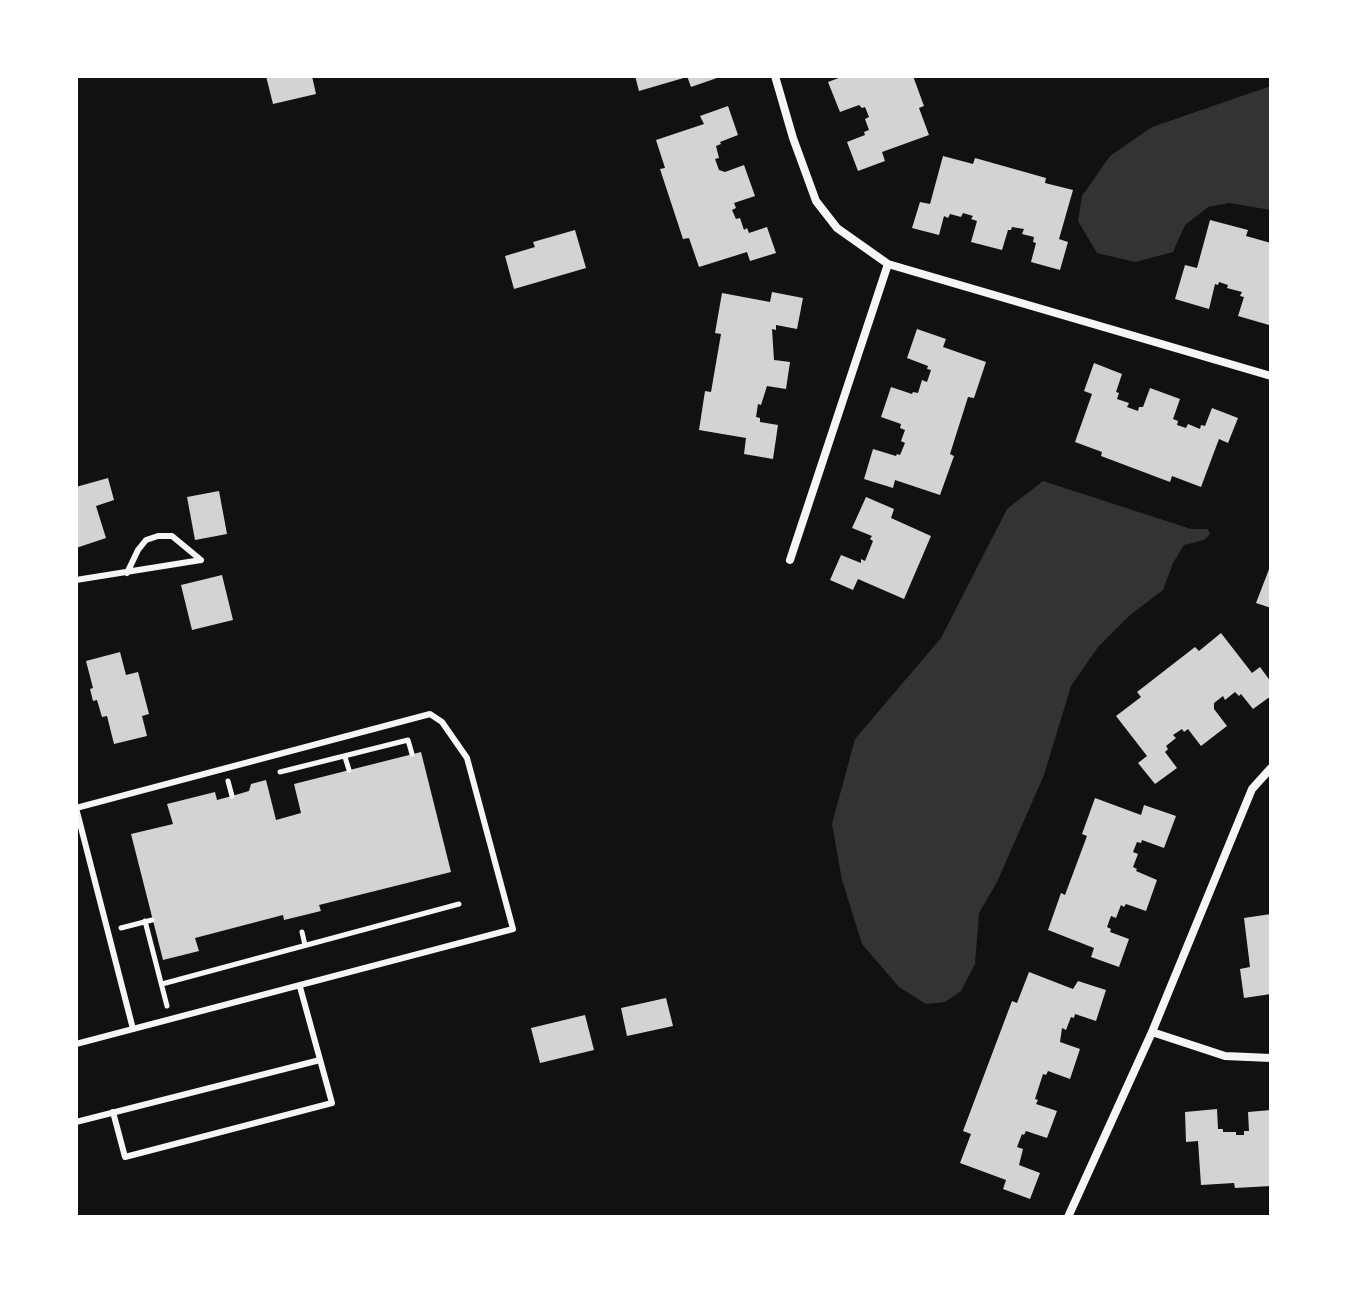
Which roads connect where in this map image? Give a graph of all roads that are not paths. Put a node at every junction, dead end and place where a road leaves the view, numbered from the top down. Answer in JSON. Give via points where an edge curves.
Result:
{"nodes":[{"id":1,"x":775,"y":76,"type":"edge"},
{"id":2,"x":888,"y":264,"type":"junction"},
{"id":3,"x":1271,"y":376,"type":"edge"},
{"id":4,"x":790,"y":560,"type":"dead end"},
{"id":5,"x":127,"y":573,"type":"junction"},
{"id":6,"x":76,"y":580,"type":"edge"},
{"id":7,"x":1271,"y":768,"type":"edge"},
{"id":8,"x":76,"y":807,"type":"edge"},
{"id":9,"x":300,"y":987,"type":"junction"},
{"id":10,"x":133,"y":1029,"type":"junction"},
{"id":11,"x":1152,"y":1032,"type":"junction"},
{"id":12,"x":76,"y":1044,"type":"edge"},
{"id":13,"x":1271,"y":1058,"type":"edge"},
{"id":14,"x":320,"y":1060,"type":"junction"},
{"id":15,"x":113,"y":1112,"type":"junction"},
{"id":16,"x":76,"y":1122,"type":"edge"},
{"id":17,"x":1068,"y":1217,"type":"edge"}],
"edges":[{"from":1,"to":2,"type":"street","via":[[816,201],[837,228]]},
{"from":2,"to":3,"type":"street"},
{"from":2,"to":4,"type":"street"},
{"from":5,"to":5,"type":"lane","via":[[146,540],[158,536],[172,536],[201,560]]},
{"from":5,"to":6,"type":"lane"},
{"from":7,"to":11,"type":"street","via":[[1252,789]]},
{"from":8,"to":9,"type":"lane","via":[[430,714],[442,722],[467,758],[513,929]]},
{"from":8,"to":10,"type":"lane"},
{"from":9,"to":10,"type":"lane"},
{"from":9,"to":14,"type":"lane"},
{"from":10,"to":12,"type":"lane"},
{"from":11,"to":13,"type":"street","via":[[1225,1056]]},
{"from":11,"to":17,"type":"street"},
{"from":14,"to":15,"type":"lane"},
{"from":14,"to":15,"type":"lane","via":[[332,1103],[125,1157]]},
{"from":15,"to":16,"type":"lane"}]}
